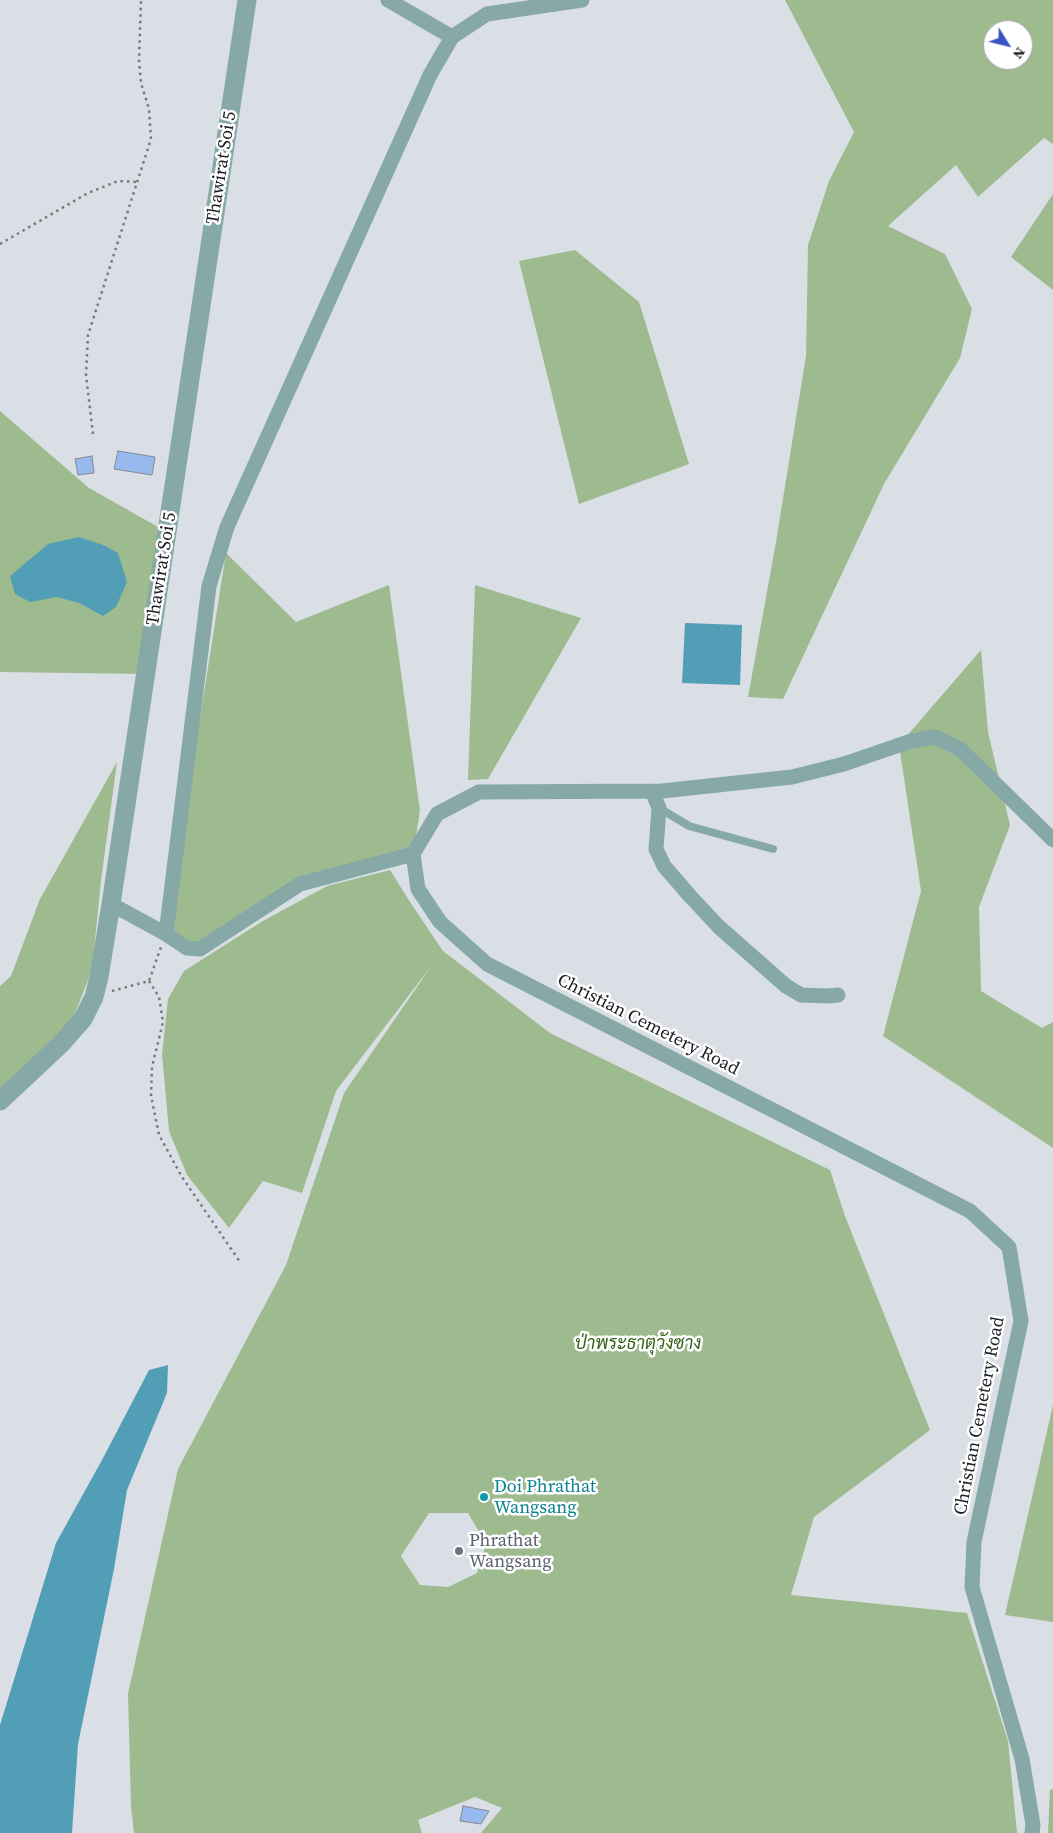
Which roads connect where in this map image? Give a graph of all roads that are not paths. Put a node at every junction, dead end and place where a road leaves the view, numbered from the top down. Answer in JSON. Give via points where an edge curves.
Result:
{"nodes":[{"id":1,"x":247,"y":0,"type":"edge"},
{"id":2,"x":388,"y":0,"type":"edge"},
{"id":3,"x":582,"y":0,"type":"edge"},
{"id":4,"x":452,"y":37,"type":"junction"},
{"id":5,"x":652,"y":791,"type":"junction"},
{"id":6,"x":660,"y":808,"type":"junction"},
{"id":7,"x":1053,"y":840,"type":"edge"},
{"id":8,"x":773,"y":849,"type":"dead end"},
{"id":9,"x":413,"y":854,"type":"junction"},
{"id":10,"x":112,"y":904,"type":"junction"},
{"id":11,"x":166,"y":934,"type":"junction"},
{"id":12,"x":838,"y":995,"type":"dead end"},
{"id":13,"x":0,"y":1101,"type":"edge"},
{"id":14,"x":1032,"y":1833,"type":"edge"}],
"edges":[{"from":1,"to":10,"type":"street","name":"Thawirat Soi 5"},
{"from":2,"to":4,"type":"street"},
{"from":3,"to":4,"type":"street","via":[[487,14]]},
{"from":4,"to":11,"type":"street","via":[[430,75],[227,527],[209,586]]},
{"from":5,"to":6,"type":"street"},
{"from":5,"to":7,"type":"street","via":[[792,777],[844,764],[911,741],[936,737],[960,749]]},
{"from":5,"to":9,"type":"street","via":[[479,792],[437,814]]},
{"from":6,"to":8,"type":"lane","via":[[689,826]]},
{"from":6,"to":12,"type":"street","via":[[656,849],[664,866],[690,896],[786,986],[801,995]]},
{"from":9,"to":11,"type":"street","via":[[300,884],[200,948],[187,948]]},
{"from":9,"to":14,"type":"street","name":"Christian Cemetery Road","via":[[418,889],[440,922],[487,964],[970,1212],[1009,1247],[1021,1321],[974,1542],[972,1587],[1022,1759]]},
{"from":10,"to":11,"type":"street"},
{"from":10,"to":13,"type":"street","name":"Thawirat Soi 5","via":[[94,997],[83,1019]]}]}
